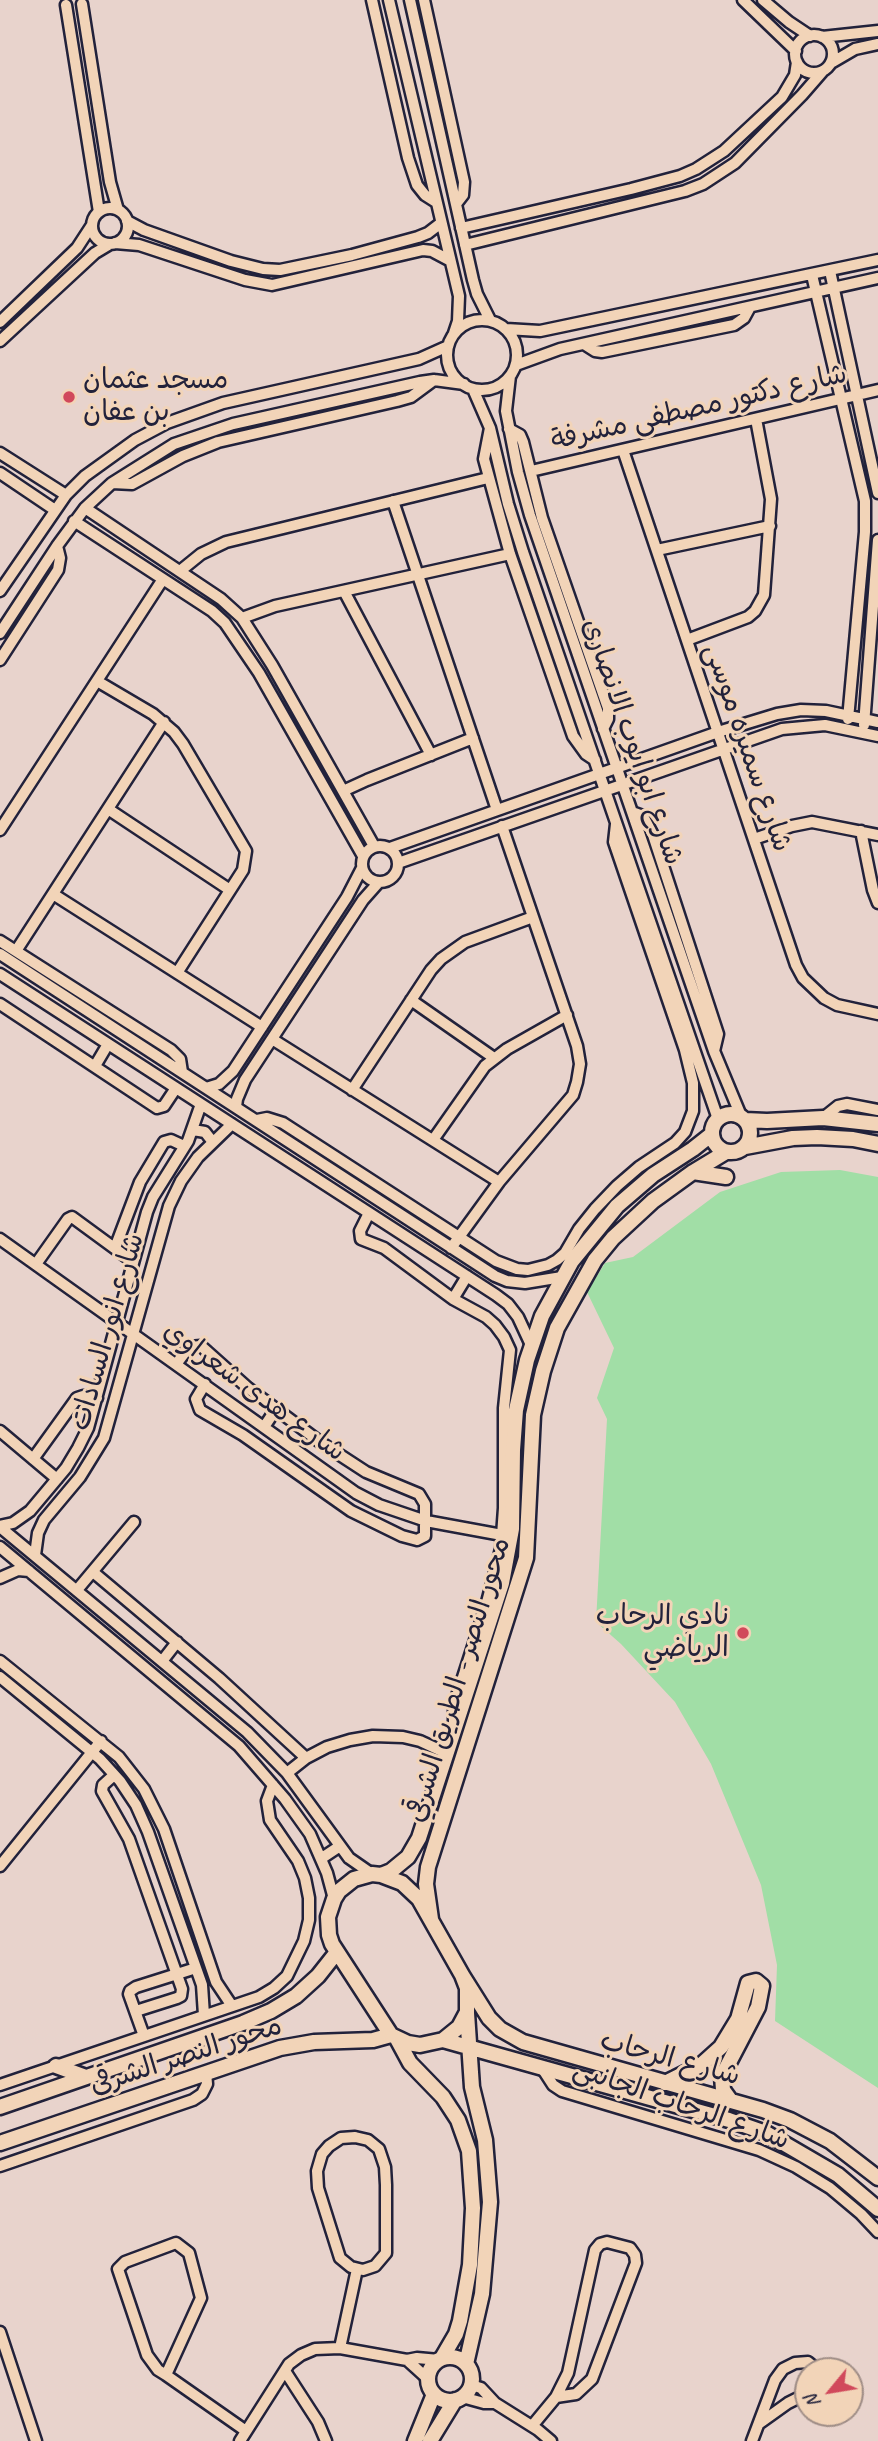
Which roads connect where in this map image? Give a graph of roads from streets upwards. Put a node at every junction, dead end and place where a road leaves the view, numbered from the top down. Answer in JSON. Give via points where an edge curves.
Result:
{"nodes":[{"id":1,"x":372,"y":0,"type":"edge"},
{"id":2,"x":389,"y":0,"type":"edge"},
{"id":3,"x":410,"y":0,"type":"edge"},
{"id":4,"x":424,"y":0,"type":"edge"},
{"id":5,"x":743,"y":0,"type":"edge"},
{"id":6,"x":763,"y":0,"type":"edge"},
{"id":7,"x":84,"y":2,"type":"edge"},
{"id":8,"x":62,"y":3,"type":"edge"},
{"id":9,"x":878,"y":31,"type":"edge"},
{"id":10,"x":810,"y":36,"type":"junction"},
{"id":11,"x":822,"y":37,"type":"junction"},
{"id":12,"x":878,"y":44,"type":"edge"},
{"id":13,"x":796,"y":56,"type":"junction"},
{"id":14,"x":831,"y":64,"type":"junction"},
{"id":15,"x":822,"y":72,"type":"junction"},
{"id":16,"x":436,"y":202,"type":"junction"},
{"id":17,"x":456,"y":204,"type":"junction"},
{"id":18,"x":118,"y":210,"type":"junction"},
{"id":19,"x":99,"y":212,"type":"junction"},
{"id":20,"x":127,"y":221,"type":"junction"},
{"id":21,"x":440,"y":223,"type":"junction"},
{"id":22,"x":92,"y":225,"type":"junction"},
{"id":23,"x":461,"y":228,"type":"junction"},
{"id":24,"x":113,"y":244,"type":"junction"},
{"id":25,"x":465,"y":245,"type":"junction"},
{"id":26,"x":449,"y":260,"type":"junction"},
{"id":27,"x":878,"y":260,"type":"edge"},
{"id":28,"x":830,"y":271,"type":"junction"},
{"id":29,"x":812,"y":275,"type":"junction"},
{"id":30,"x":878,"y":278,"type":"edge"},
{"id":31,"x":833,"y":288,"type":"junction"},
{"id":32,"x":816,"y":292,"type":"junction"},
{"id":33,"x":489,"y":320,"type":"junction"},
{"id":34,"x":0,"y":322,"type":"edge"},
{"id":35,"x":506,"y":329,"type":"junction"},
{"id":36,"x":454,"y":333,"type":"junction"},
{"id":37,"x":0,"y":341,"type":"edge"},
{"id":38,"x":448,"y":346,"type":"junction"},
{"id":39,"x":516,"y":365,"type":"junction"},
{"id":40,"x":510,"y":376,"type":"junction"},
{"id":41,"x":468,"y":387,"type":"junction"},
{"id":42,"x":878,"y":390,"type":"edge"},
{"id":43,"x":858,"y":395,"type":"junction"},
{"id":44,"x":842,"y":399,"type":"junction"},
{"id":45,"x":756,"y":419,"type":"junction"},
{"id":46,"x":490,"y":428,"type":"junction"},
{"id":47,"x":509,"y":429,"type":"junction"},
{"id":48,"x":623,"y":450,"type":"junction"},
{"id":49,"x":0,"y":453,"type":"edge"},
{"id":50,"x":531,"y":471,"type":"junction"},
{"id":51,"x":0,"y":473,"type":"edge"},
{"id":52,"x":488,"y":478,"type":"junction"},
{"id":53,"x":862,"y":486,"type":"junction"},
{"id":54,"x":878,"y":487,"type":"edge"},
{"id":55,"x":66,"y":495,"type":"junction"},
{"id":56,"x":393,"y":501,"type":"junction"},
{"id":57,"x":85,"y":508,"type":"junction"},
{"id":58,"x":55,"y":509,"type":"junction"},
{"id":59,"x":74,"y":521,"type":"junction"},
{"id":60,"x":770,"y":526,"type":"junction"},
{"id":61,"x":878,"y":540,"type":"edge"},
{"id":62,"x":57,"y":546,"type":"junction"},
{"id":63,"x":657,"y":550,"type":"junction"},
{"id":64,"x":510,"y":554,"type":"junction"},
{"id":65,"x":180,"y":571,"type":"junction"},
{"id":66,"x":418,"y":575,"type":"junction"},
{"id":67,"x":163,"y":579,"type":"junction"},
{"id":68,"x":0,"y":591,"type":"edge"},
{"id":69,"x":344,"y":591,"type":"junction"},
{"id":70,"x":242,"y":618,"type":"junction"},
{"id":71,"x":856,"y":619,"type":"junction"},
{"id":72,"x":875,"y":623,"type":"edge"},
{"id":73,"x":0,"y":633,"type":"edge"},
{"id":74,"x":687,"y":640,"type":"junction"},
{"id":75,"x":0,"y":660,"type":"edge"},
{"id":76,"x":97,"y":681,"type":"junction"},
{"id":77,"x":849,"y":715,"type":"junction"},
{"id":78,"x":864,"y":719,"type":"junction"},
{"id":79,"x":164,"y":722,"type":"junction"},
{"id":80,"x":878,"y":722,"type":"edge"},
{"id":81,"x":848,"y":728,"type":"junction"},
{"id":82,"x":603,"y":729,"type":"junction"},
{"id":83,"x":718,"y":732,"type":"junction"},
{"id":84,"x":863,"y":732,"type":"junction"},
{"id":85,"x":878,"y":736,"type":"edge"},
{"id":86,"x":473,"y":738,"type":"junction"},
{"id":87,"x":724,"y":748,"type":"junction"},
{"id":88,"x":431,"y":755,"type":"junction"},
{"id":89,"x":594,"y":760,"type":"junction"},
{"id":90,"x":617,"y":769,"type":"junction"},
{"id":91,"x":599,"y":774,"type":"junction"},
{"id":92,"x":622,"y":783,"type":"junction"},
{"id":93,"x":604,"y":790,"type":"junction"},
{"id":94,"x":344,"y":791,"type":"junction"},
{"id":95,"x":108,"y":809,"type":"junction"},
{"id":96,"x":497,"y":810,"type":"junction"},
{"id":97,"x":502,"y":826,"type":"junction"},
{"id":98,"x":0,"y":830,"type":"edge"},
{"id":99,"x":861,"y":831,"type":"junction"},
{"id":100,"x":878,"y":835,"type":"edge"},
{"id":101,"x":754,"y":839,"type":"junction"},
{"id":102,"x":374,"y":846,"type":"junction"},
{"id":103,"x":390,"y":848,"type":"junction"},
{"id":104,"x":363,"y":856,"type":"junction"},
{"id":105,"x":398,"y":863,"type":"junction"},
{"id":106,"x":362,"y":868,"type":"junction"},
{"id":107,"x":379,"y":882,"type":"junction"},
{"id":108,"x":230,"y":890,"type":"junction"},
{"id":109,"x":53,"y":894,"type":"junction"},
{"id":110,"x":878,"y":903,"type":"edge"},
{"id":111,"x":533,"y":917,"type":"junction"},
{"id":112,"x":0,"y":941,"type":"edge"},
{"id":113,"x":16,"y":951,"type":"junction"},
{"id":114,"x":0,"y":954,"type":"edge"},
{"id":115,"x":177,"y":973,"type":"junction"},
{"id":116,"x":0,"y":974,"type":"edge"},
{"id":117,"x":411,"y":1000,"type":"junction"},
{"id":118,"x":1,"y":1007,"type":"edge"},
{"id":119,"x":878,"y":1014,"type":"edge"},
{"id":120,"x":567,"y":1015,"type":"junction"},
{"id":121,"x":262,"y":1027,"type":"junction"},
{"id":122,"x":272,"y":1040,"type":"junction"},
{"id":123,"x":108,"y":1044,"type":"junction"},
{"id":124,"x":689,"y":1049,"type":"junction"},
{"id":125,"x":494,"y":1058,"type":"junction"},
{"id":126,"x":95,"y":1066,"type":"junction"},
{"id":127,"x":182,"y":1072,"type":"junction"},
{"id":128,"x":176,"y":1088,"type":"junction"},
{"id":129,"x":206,"y":1088,"type":"junction"},
{"id":130,"x":352,"y":1090,"type":"junction"},
{"id":131,"x":201,"y":1104,"type":"junction"},
{"id":132,"x":236,"y":1107,"type":"junction"},
{"id":133,"x":878,"y":1111,"type":"edge"},
{"id":134,"x":743,"y":1118,"type":"junction"},
{"id":135,"x":823,"y":1118,"type":"junction"},
{"id":136,"x":718,"y":1119,"type":"junction"},
{"id":137,"x":257,"y":1120,"type":"junction"},
{"id":138,"x":232,"y":1124,"type":"junction"},
{"id":139,"x":878,"y":1124,"type":"edge"},
{"id":140,"x":193,"y":1130,"type":"junction"},
{"id":141,"x":712,"y":1134,"type":"junction"},
{"id":142,"x":432,"y":1140,"type":"junction"},
{"id":143,"x":212,"y":1142,"type":"junction"},
{"id":144,"x":878,"y":1144,"type":"edge"},
{"id":145,"x":184,"y":1146,"type":"junction"},
{"id":146,"x":745,"y":1147,"type":"junction"},
{"id":147,"x":726,"y":1152,"type":"junction"},
{"id":148,"x":693,"y":1172,"type":"junction"},
{"id":149,"x":726,"y":1177,"type":"dead end"},
{"id":150,"x":499,"y":1182,"type":"junction"},
{"id":151,"x":369,"y":1213,"type":"junction"},
{"id":152,"x":422,"y":1229,"type":"junction"},
{"id":153,"x":459,"y":1235,"type":"junction"},
{"id":154,"x":0,"y":1239,"type":"edge"},
{"id":155,"x":415,"y":1242,"type":"junction"},
{"id":156,"x":116,"y":1248,"type":"junction"},
{"id":157,"x":451,"y":1248,"type":"junction"},
{"id":158,"x":132,"y":1261,"type":"junction"},
{"id":159,"x":36,"y":1264,"type":"junction"},
{"id":160,"x":467,"y":1276,"type":"junction"},
{"id":161,"x":495,"y":1276,"type":"junction"},
{"id":162,"x":562,"y":1277,"type":"junction"},
{"id":163,"x":487,"y":1289,"type":"junction"},
{"id":164,"x":453,"y":1299,"type":"junction"},
{"id":165,"x":118,"y":1322,"type":"junction"},
{"id":166,"x":133,"y":1332,"type":"junction"},
{"id":167,"x":531,"y":1345,"type":"junction"},
{"id":168,"x":177,"y":1363,"type":"junction"},
{"id":169,"x":205,"y":1384,"type":"junction"},
{"id":170,"x":97,"y":1398,"type":"junction"},
{"id":171,"x":276,"y":1409,"type":"junction"},
{"id":172,"x":264,"y":1427,"type":"junction"},
{"id":173,"x":0,"y":1431,"type":"edge"},
{"id":174,"x":508,"y":1435,"type":"junction"},
{"id":175,"x":78,"y":1448,"type":"junction"},
{"id":176,"x":95,"y":1456,"type":"junction"},
{"id":177,"x":33,"y":1459,"type":"junction"},
{"id":178,"x":315,"y":1464,"type":"junction"},
{"id":179,"x":57,"y":1479,"type":"junction"},
{"id":180,"x":304,"y":1480,"type":"junction"},
{"id":181,"x":426,"y":1521,"type":"junction"},
{"id":182,"x":135,"y":1522,"type":"dead end"},
{"id":183,"x":0,"y":1526,"type":"edge"},
{"id":184,"x":502,"y":1535,"type":"junction"},
{"id":185,"x":0,"y":1547,"type":"edge"},
{"id":186,"x":35,"y":1555,"type":"junction"},
{"id":187,"x":29,"y":1571,"type":"junction"},
{"id":188,"x":93,"y":1572,"type":"junction"},
{"id":189,"x":0,"y":1578,"type":"edge"},
{"id":190,"x":77,"y":1590,"type":"junction"},
{"id":191,"x":177,"y":1642,"type":"junction"},
{"id":192,"x":163,"y":1660,"type":"junction"},
{"id":193,"x":0,"y":1661,"type":"edge"},
{"id":194,"x":0,"y":1677,"type":"edge"},
{"id":195,"x":454,"y":1728,"type":"junction"},
{"id":196,"x":102,"y":1741,"type":"junction"},
{"id":197,"x":92,"y":1753,"type":"junction"},
{"id":198,"x":446,"y":1754,"type":"junction"},
{"id":199,"x":306,"y":1758,"type":"junction"},
{"id":200,"x":440,"y":1771,"type":"junction"},
{"id":201,"x":287,"y":1773,"type":"junction"},
{"id":202,"x":114,"y":1775,"type":"junction"},
{"id":203,"x":457,"y":1777,"type":"junction"},
{"id":204,"x":273,"y":1785,"type":"junction"},
{"id":205,"x":340,"y":1846,"type":"junction"},
{"id":206,"x":322,"y":1858,"type":"junction"},
{"id":207,"x":0,"y":1866,"type":"edge"},
{"id":208,"x":376,"y":1874,"type":"junction"},
{"id":209,"x":166,"y":1881,"type":"junction"},
{"id":210,"x":147,"y":1888,"type":"junction"},
{"id":211,"x":334,"y":1899,"type":"junction"},
{"id":212,"x":431,"y":1919,"type":"junction"},
{"id":213,"x":337,"y":1952,"type":"junction"},
{"id":214,"x":196,"y":1968,"type":"junction"},
{"id":215,"x":177,"y":1973,"type":"junction"},
{"id":216,"x":462,"y":1975,"type":"junction"},
{"id":217,"x":232,"y":2007,"type":"junction"},
{"id":218,"x":136,"y":2011,"type":"junction"},
{"id":219,"x":467,"y":2012,"type":"junction"},
{"id":220,"x":204,"y":2015,"type":"junction"},
{"id":221,"x":144,"y":2036,"type":"junction"},
{"id":222,"x":394,"y":2037,"type":"junction"},
{"id":223,"x":443,"y":2040,"type":"junction"},
{"id":224,"x":470,"y":2048,"type":"junction"},
{"id":225,"x":563,"y":2054,"type":"junction"},
{"id":226,"x":56,"y":2066,"type":"junction"},
{"id":227,"x":541,"y":2068,"type":"junction"},
{"id":228,"x":206,"y":2073,"type":"junction"},
{"id":229,"x":558,"y":2073,"type":"junction"},
{"id":230,"x":86,"y":2077,"type":"junction"},
{"id":231,"x":665,"y":2082,"type":"junction"},
{"id":232,"x":0,"y":2085,"type":"edge"},
{"id":233,"x":731,"y":2101,"type":"junction"},
{"id":234,"x":0,"y":2107,"type":"edge"},
{"id":235,"x":0,"y":2143,"type":"edge"},
{"id":236,"x":0,"y":2166,"type":"edge"},
{"id":237,"x":878,"y":2178,"type":"edge"},
{"id":238,"x":878,"y":2209,"type":"edge"},
{"id":239,"x":878,"y":2232,"type":"edge"},
{"id":240,"x":357,"y":2269,"type":"junction"},
{"id":241,"x":0,"y":2332,"type":"edge"},
{"id":242,"x":340,"y":2348,"type":"junction"},
{"id":243,"x":440,"y":2359,"type":"junction"},
{"id":244,"x":407,"y":2360,"type":"junction"},
{"id":245,"x":466,"y":2364,"type":"junction"},
{"id":246,"x":794,"y":2364,"type":"edge"},
{"id":247,"x":285,"y":2371,"type":"junction"},
{"id":248,"x":568,"y":2373,"type":"junction"},
{"id":249,"x":166,"y":2375,"type":"junction"},
{"id":250,"x":428,"y":2379,"type":"junction"},
{"id":251,"x":592,"y":2379,"type":"junction"},
{"id":252,"x":471,"y":2385,"type":"junction"},
{"id":253,"x":434,"y":2394,"type":"junction"},
{"id":254,"x":556,"y":2398,"type":"junction"},
{"id":255,"x":459,"y":2399,"type":"junction"},
{"id":256,"x":794,"y":2400,"type":"edge"},
{"id":257,"x":495,"y":2403,"type":"junction"},
{"id":258,"x":760,"y":2423,"type":"junction"},
{"id":259,"x":531,"y":2426,"type":"junction"},
{"id":260,"x":246,"y":2431,"type":"junction"},
{"id":261,"x":36,"y":2441,"type":"edge"},
{"id":262,"x":240,"y":2441,"type":"edge"},
{"id":263,"x":326,"y":2441,"type":"edge"},
{"id":264,"x":415,"y":2441,"type":"edge"},
{"id":265,"x":430,"y":2441,"type":"edge"},
{"id":266,"x":551,"y":2441,"type":"edge"},
{"id":267,"x":752,"y":2441,"type":"edge"}],
"edges":[{"from":1,"to":16,"type":"street","via":[[408,159],[417,185]]},
{"from":2,"to":16,"type":"street"},
{"from":3,"to":17,"type":"street"},
{"from":4,"to":17,"type":"street","via":[[464,183]]},
{"from":5,"to":13,"type":"street"},
{"from":6,"to":10,"type":"street"},
{"from":7,"to":8,"type":"street","via":[[74,6]]},
{"from":7,"to":18,"type":"street"},
{"from":8,"to":19,"type":"street"},
{"from":9,"to":11,"type":"street"},
{"from":10,"to":11,"type":"street"},
{"from":10,"to":13,"type":"street","via":[[801,41]]},
{"from":11,"to":14,"type":"street","via":[[831,46]]},
{"from":12,"to":14,"type":"street","via":[[855,48]]},
{"from":13,"to":15,"type":"street","via":[[805,71]]},
{"from":13,"to":23,"type":"street","via":[[795,75],[782,97],[724,151],[696,169],[631,189]]},
{"from":14,"to":15,"type":"street"},
{"from":15,"to":25,"type":"street","via":[[735,163],[703,184]]},
{"from":16,"to":21,"type":"street"},
{"from":17,"to":23,"type":"street"},
{"from":18,"to":19,"type":"street"},
{"from":18,"to":20,"type":"street"},
{"from":19,"to":22,"type":"street"},
{"from":20,"to":21,"type":"street","via":[[231,261],[279,270],[418,237]]},
{"from":20,"to":24,"type":"street","via":[[126,234]]},
{"from":21,"to":26,"type":"street"},
{"from":22,"to":24,"type":"street","via":[[97,239]]},
{"from":22,"to":34,"type":"street","via":[[77,248]]},
{"from":23,"to":25,"type":"street"},
{"from":24,"to":26,"type":"street","via":[[139,246],[272,285],[423,250]]},
{"from":24,"to":37,"type":"street","via":[[95,253]]},
{"from":25,"to":33,"type":"street","via":[[477,294]]},
{"from":26,"to":36,"type":"street","via":[[460,309]]},
{"from":27,"to":28,"type":"street"},
{"from":28,"to":29,"type":"street"},
{"from":28,"to":31,"type":"street"},
{"from":29,"to":32,"type":"street"},
{"from":29,"to":35,"type":"street","via":[[540,331]]},
{"from":30,"to":31,"type":"street"},
{"from":31,"to":32,"type":"street"},
{"from":31,"to":43,"type":"street"},
{"from":32,"to":39,"type":"street","via":[[545,353]]},
{"from":32,"to":44,"type":"street"},
{"from":33,"to":35,"type":"street"},
{"from":33,"to":36,"type":"street","via":[[474,320]]},
{"from":35,"to":39,"type":"street","via":[[517,347]]},
{"from":36,"to":38,"type":"street"},
{"from":38,"to":41,"type":"street","via":[[450,368]]},
{"from":38,"to":55,"type":"street","via":[[419,359],[186,415],[135,440]]},
{"from":39,"to":40,"type":"street"},
{"from":40,"to":41,"type":"street","via":[[497,387]]},
{"from":40,"to":47,"type":"street","name":"شارع ابو ايوب الانصارى"},
{"from":41,"to":46,"type":"street","name":"شارع ابو ايوب الانصارى","via":[[483,407]]},
{"from":41,"to":57,"type":"street","via":[[435,380],[214,429],[174,444],[112,483]]},
{"from":42,"to":43,"type":"street","name":"شارع دكتور مصطفى مشرفة"},
{"from":43,"to":44,"type":"street","name":"شارع دكتور مصطفى مشرفة"},
{"from":43,"to":54,"type":"street"},
{"from":44,"to":45,"type":"street","name":"شارع دكتور مصطفى مشرفة"},
{"from":44,"to":53,"type":"street"},
{"from":45,"to":48,"type":"street","name":"شارع دكتور مصطفى مشرفة"},
{"from":45,"to":60,"type":"street","via":[[771,499]]},
{"from":46,"to":52,"type":"street","via":[[484,448]]},
{"from":46,"to":89,"type":"street","name":"شارع ابو ايوب الانصارى","via":[[515,528]]},
{"from":47,"to":50,"type":"street","via":[[520,435]]},
{"from":47,"to":82,"type":"street","name":"شارع ابو ايوب الانصارى","via":[[530,515]]},
{"from":48,"to":50,"type":"street","name":"شارع دكتور مصطفى مشرفة"},
{"from":48,"to":63,"type":"street","name":"شارع سميره موسى"},
{"from":49,"to":55,"type":"street"},
{"from":50,"to":82,"type":"street","via":[[542,518],[608,708]]},
{"from":51,"to":58,"type":"street"},
{"from":52,"to":56,"type":"street"},
{"from":52,"to":64,"type":"street"},
{"from":53,"to":54,"type":"street"},
{"from":53,"to":71,"type":"street","via":[[866,532]]},
{"from":55,"to":58,"type":"street"},
{"from":56,"to":65,"type":"street","via":[[226,542]]},
{"from":56,"to":66,"type":"street"},
{"from":57,"to":59,"type":"street"},
{"from":57,"to":65,"type":"street"},
{"from":58,"to":68,"type":"street"},
{"from":59,"to":62,"type":"street"},
{"from":59,"to":67,"type":"street"},
{"from":60,"to":63,"type":"street"},
{"from":60,"to":74,"type":"street","via":[[764,595],[755,611],[740,622]]},
{"from":61,"to":72,"type":"street"},
{"from":62,"to":73,"type":"street"},
{"from":62,"to":75,"type":"street","via":[[58,570]]},
{"from":63,"to":74,"type":"street","name":"شارع سميره موسى"},
{"from":64,"to":66,"type":"street"},
{"from":64,"to":89,"type":"street","via":[[573,736]]},
{"from":65,"to":70,"type":"street"},
{"from":66,"to":69,"type":"street"},
{"from":66,"to":86,"type":"street"},
{"from":67,"to":76,"type":"street"},
{"from":67,"to":104,"type":"street","via":[[212,611],[235,634]]},
{"from":69,"to":70,"type":"street"},
{"from":69,"to":88,"type":"street"},
{"from":70,"to":94,"type":"street"},
{"from":71,"to":72,"type":"street"},
{"from":71,"to":77,"type":"street"},
{"from":72,"to":78,"type":"street"},
{"from":74,"to":83,"type":"street","name":"شارع سميره موسى"},
{"from":76,"to":79,"type":"street"},
{"from":76,"to":98,"type":"street"},
{"from":77,"to":78,"type":"street"},
{"from":77,"to":81,"type":"street"},
{"from":77,"to":83,"type":"street","via":[[789,712]]},
{"from":78,"to":80,"type":"street"},
{"from":78,"to":84,"type":"street"},
{"from":79,"to":95,"type":"street"},
{"from":79,"to":108,"type":"street","via":[[183,744],[244,845],[246,864]]},
{"from":81,"to":84,"type":"street"},
{"from":81,"to":87,"type":"street","via":[[793,727]]},
{"from":82,"to":90,"type":"street","name":"شارع ابو ايوب الانصارى"},
{"from":83,"to":87,"type":"street","name":"شارع سميره موسى"},
{"from":83,"to":90,"type":"street"},
{"from":84,"to":85,"type":"street"},
{"from":86,"to":88,"type":"street"},
{"from":86,"to":96,"type":"street"},
{"from":87,"to":92,"type":"street"},
{"from":87,"to":101,"type":"street","name":"شارع سميره موسى"},
{"from":88,"to":94,"type":"street"},
{"from":89,"to":91,"type":"street","name":"شارع ابو ايوب الانصارى"},
{"from":90,"to":91,"type":"street"},
{"from":90,"to":92,"type":"street","name":"شارع ابو ايوب الانصارى"},
{"from":91,"to":93,"type":"street","name":"شارع ابو ايوب الانصارى"},
{"from":91,"to":96,"type":"street"},
{"from":92,"to":93,"type":"street"},
{"from":92,"to":134,"type":"street","name":"شارع ابو ايوب الانصارى","via":[[713,1051]]},
{"from":93,"to":97,"type":"street"},
{"from":93,"to":124,"type":"street","name":"شارع ابو ايوب الانصارى"},
{"from":94,"to":102,"type":"street"},
{"from":95,"to":108,"type":"street"},
{"from":95,"to":109,"type":"street"},
{"from":96,"to":103,"type":"street"},
{"from":97,"to":105,"type":"street"},
{"from":97,"to":111,"type":"street"},
{"from":99,"to":100,"type":"street"},
{"from":99,"to":101,"type":"street","via":[[812,822]]},
{"from":99,"to":110,"type":"street"},
{"from":101,"to":119,"type":"street","name":"شارع سميره موسى","via":[[803,978],[837,1005]]},
{"from":102,"to":103,"type":"street"},
{"from":102,"to":104,"type":"street"},
{"from":103,"to":105,"type":"street"},
{"from":104,"to":106,"type":"street"},
{"from":105,"to":107,"type":"street","via":[[390,879]]},
{"from":106,"to":107,"type":"street","via":[[368,878]]},
{"from":106,"to":121,"type":"street"},
{"from":107,"to":122,"type":"street"},
{"from":108,"to":115,"type":"street"},
{"from":109,"to":113,"type":"street"},
{"from":109,"to":115,"type":"street"},
{"from":111,"to":117,"type":"street","via":[[452,949]]},
{"from":111,"to":120,"type":"street"},
{"from":112,"to":113,"type":"street"},
{"from":113,"to":127,"type":"street","via":[[171,1050],[180,1059]]},
{"from":114,"to":127,"type":"street"},
{"from":115,"to":121,"type":"street"},
{"from":116,"to":123,"type":"street"},
{"from":117,"to":125,"type":"street"},
{"from":117,"to":130,"type":"street"},
{"from":118,"to":126,"type":"street"},
{"from":120,"to":125,"type":"street"},
{"from":120,"to":150,"type":"street","via":[[579,1064],[573,1095]]},
{"from":121,"to":129,"type":"street","via":[[233,1071],[219,1084]]},
{"from":122,"to":130,"type":"street"},
{"from":122,"to":132,"type":"street","via":[[240,1090]]},
{"from":123,"to":126,"type":"street"},
{"from":123,"to":128,"type":"street"},
{"from":124,"to":136,"type":"street","name":"شارع ابو ايوب الانصارى"},
{"from":124,"to":153,"type":"street","via":[[694,1101],[684,1132],[617,1186],[557,1260],[538,1268],[517,1269],[496,1261]]},
{"from":125,"to":142,"type":"street"},
{"from":126,"to":128,"type":"street","via":[[159,1108]]},
{"from":127,"to":129,"type":"street"},
{"from":128,"to":131,"type":"street"},
{"from":129,"to":132,"type":"street"},
{"from":130,"to":142,"type":"street"},
{"from":131,"to":138,"type":"street"},
{"from":131,"to":140,"type":"street","name":"شارع انور السادات"},
{"from":132,"to":137,"type":"street"},
{"from":133,"to":135,"type":"street","via":[[847,1104]]},
{"from":134,"to":135,"type":"street"},
{"from":134,"to":136,"type":"street","via":[[729,1114]]},
{"from":134,"to":146,"type":"street","via":[[750,1137]]},
{"from":135,"to":139,"type":"street"},
{"from":136,"to":141,"type":"street"},
{"from":137,"to":152,"type":"street"},
{"from":137,"to":153,"type":"street","via":[[283,1123]]},
{"from":138,"to":143,"type":"street","name":"شارع انور السادات"},
{"from":138,"to":151,"type":"street"},
{"from":140,"to":143,"type":"street","via":[[205,1132]]},
{"from":140,"to":145,"type":"street","name":"شارع انور السادات"},
{"from":141,"to":147,"type":"street","via":[[716,1145]]},
{"from":141,"to":162,"type":"street","name":"محور النصر - الطريق الشرقي","via":[[617,1206]]},
{"from":142,"to":150,"type":"street"},
{"from":143,"to":166,"type":"street","name":"شارع انور السادات","via":[[169,1206]]},
{"from":144,"to":146,"type":"street","via":[[817,1137]]},
{"from":145,"to":156,"type":"street","via":[[164,1142],[130,1204]]},
{"from":145,"to":158,"type":"street","name":"شارع انور السادات","via":[[153,1197]]},
{"from":146,"to":147,"type":"street"},
{"from":147,"to":148,"type":"street","name":"محور النصر - الطريق الشرقي"},
{"from":148,"to":149,"type":"street"},
{"from":148,"to":203,"type":"street","name":"محور النصر - الطريق الشرقي","via":[[653,1201],[601,1252],[557,1328],[533,1415],[526,1558]]},
{"from":150,"to":153,"type":"street"},
{"from":151,"to":155,"type":"street"},
{"from":151,"to":164,"type":"street","via":[[361,1239],[390,1252]]},
{"from":152,"to":155,"type":"street"},
{"from":152,"to":157,"type":"street"},
{"from":153,"to":157,"type":"street"},
{"from":154,"to":159,"type":"street","name":"شارع هدى شعراوي"},
{"from":155,"to":160,"type":"street"},
{"from":156,"to":158,"type":"street"},
{"from":156,"to":159,"type":"street","via":[[69,1217]]},
{"from":157,"to":161,"type":"street"},
{"from":158,"to":165,"type":"street","name":"شارع انور السادات"},
{"from":159,"to":165,"type":"street","name":"شارع هدى شعراوي"},
{"from":160,"to":163,"type":"street"},
{"from":160,"to":164,"type":"street"},
{"from":161,"to":162,"type":"street","via":[[525,1283]]},
{"from":161,"to":163,"type":"street"},
{"from":162,"to":167,"type":"street","name":"محور النصر - الطريق الشرقي"},
{"from":163,"to":167,"type":"street","via":[[508,1304]]},
{"from":164,"to":174,"type":"street","via":[[495,1325],[510,1350],[503,1408]]},
{"from":165,"to":166,"type":"street","name":"شارع هدى شعراوي"},
{"from":165,"to":170,"type":"street","name":"شارع انور السادات"},
{"from":166,"to":168,"type":"street","name":"شارع هدى شعراوي"},
{"from":166,"to":176,"type":"street","name":"شارع انور السادات"},
{"from":167,"to":174,"type":"street","name":"محور النصر - الطريق الشرقي"},
{"from":168,"to":169,"type":"street","name":"شارع هدى شعراوي"},
{"from":168,"to":171,"type":"street","via":[[189,1347],[201,1346]]},
{"from":169,"to":172,"type":"street","name":"شارع هدى شعراوي"},
{"from":169,"to":180,"type":"street","via":[[196,1399],[201,1410]]},
{"from":170,"to":175,"type":"street","name":"شارع انور السادات"},
{"from":170,"to":177,"type":"street","via":[[77,1398]]},
{"from":171,"to":172,"type":"street"},
{"from":171,"to":181,"type":"street","via":[[366,1472],[419,1494]]},
{"from":172,"to":178,"type":"street","name":"شارع هدى شعراوي"},
{"from":173,"to":177,"type":"street"},
{"from":174,"to":184,"type":"street"},
{"from":174,"to":195,"type":"street","name":"محور النصر - الطريق الشرقي","via":[[513,1511],[508,1563]]},
{"from":175,"to":176,"type":"street"},
{"from":175,"to":179,"type":"street","name":"شارع انور السادات"},
{"from":176,"to":186,"type":"street","name":"شارع انور السادات","via":[[44,1520]]},
{"from":177,"to":179,"type":"street"},
{"from":178,"to":180,"type":"street"},
{"from":178,"to":181,"type":"street","name":"شارع هدى شعراوي","via":[[379,1505]]},
{"from":179,"to":183,"type":"street","name":"شارع انور السادات","via":[[25,1516]]},
{"from":180,"to":181,"type":"street","via":[[351,1511],[402,1536],[423,1539]]},
{"from":181,"to":184,"type":"street","name":"شارع هدى شعراوي"},
{"from":182,"to":188,"type":"street"},
{"from":183,"to":186,"type":"street"},
{"from":184,"to":195,"type":"street","via":[[495,1576],[454,1705]]},
{"from":185,"to":187,"type":"street"},
{"from":186,"to":190,"type":"street"},
{"from":187,"to":189,"type":"street","via":[[18,1570]]},
{"from":187,"to":204,"type":"street","via":[[239,1746]]},
{"from":188,"to":190,"type":"street"},
{"from":188,"to":191,"type":"street"},
{"from":190,"to":192,"type":"street"},
{"from":191,"to":192,"type":"street"},
{"from":191,"to":199,"type":"street"},
{"from":192,"to":201,"type":"street","via":[[226,1712]]},
{"from":193,"to":196,"type":"street"},
{"from":194,"to":197,"type":"street"},
{"from":195,"to":198,"type":"street","name":"محور النصر - الطريق الشرقي"},
{"from":196,"to":197,"type":"street"},
{"from":196,"to":217,"type":"street","via":[[130,1770],[155,1808],[216,1982]]},
{"from":197,"to":202,"type":"street"},
{"from":197,"to":207,"type":"street"},
{"from":198,"to":199,"type":"street","via":[[420,1741],[373,1736],[327,1747]]},
{"from":198,"to":200,"type":"street","name":"محور النصر - الطريق الشرقي"},
{"from":199,"to":201,"type":"street"},
{"from":200,"to":203,"type":"street"},
{"from":200,"to":208,"type":"street","name":"محور النصر - الطريق الشرقي","via":[[415,1848],[400,1865]]},
{"from":201,"to":205,"type":"street"},
{"from":202,"to":209,"type":"street","via":[[136,1805]]},
{"from":202,"to":210,"type":"street","via":[[102,1791],[129,1839]]},
{"from":203,"to":212,"type":"street","name":"محور النصر - الطريق الشرقي","via":[[429,1867],[426,1884]]},
{"from":204,"to":206,"type":"street"},
{"from":204,"to":217,"type":"street","via":[[268,1814],[305,1878],[307,1931],[297,1960],[281,1982]]},
{"from":205,"to":206,"type":"street"},
{"from":205,"to":208,"type":"street","via":[[355,1864]]},
{"from":206,"to":211,"type":"street"},
{"from":208,"to":211,"type":"street","name":"محور النصر - الطريق الشرقي","via":[[354,1880]]},
{"from":208,"to":212,"type":"street","via":[[402,1883]]},
{"from":209,"to":210,"type":"street"},
{"from":209,"to":214,"type":"street"},
{"from":210,"to":215,"type":"street"},
{"from":211,"to":213,"type":"street","via":[[328,1926]]},
{"from":212,"to":216,"type":"street","name":"شارع الرحاب"},
{"from":213,"to":222,"type":"street"},
{"from":213,"to":230,"type":"street","name":"محور النصر الشرقى","via":[[318,1976],[271,2011]]},
{"from":214,"to":215,"type":"street"},
{"from":214,"to":220,"type":"street"},
{"from":215,"to":218,"type":"street","via":[[181,1996]]},
{"from":215,"to":218,"type":"street","via":[[133,1988],[129,1994]]},
{"from":216,"to":219,"type":"street"},
{"from":216,"to":225,"type":"street","name":"شارع الرحاب","via":[[500,2029],[523,2042]]},
{"from":217,"to":220,"type":"street"},
{"from":218,"to":221,"type":"street"},
{"from":219,"to":223,"type":"street"},
{"from":219,"to":224,"type":"street"},
{"from":220,"to":221,"type":"street"},
{"from":221,"to":226,"type":"street"},
{"from":222,"to":223,"type":"street","name":"محور النصر الشرقى","via":[[420,2045]]},
{"from":222,"to":228,"type":"street","name":"محور النصر الشرقى","via":[[280,2048]]},
{"from":222,"to":243,"type":"street","via":[[410,2063],[443,2097],[458,2120],[469,2151],[470,2265],[456,2334]]},
{"from":223,"to":224,"type":"street","name":"شارع الرحاب"},
{"from":224,"to":227,"type":"street","name":"شارع الرحاب"},
{"from":224,"to":245,"type":"street","via":[[490,2202],[482,2294]]},
{"from":225,"to":229,"type":"street"},
{"from":225,"to":231,"type":"street","name":"شارع الرحاب"},
{"from":226,"to":230,"type":"street"},
{"from":226,"to":232,"type":"street"},
{"from":227,"to":229,"type":"street","name":"شارع الرحاب"},
{"from":227,"to":239,"type":"street","name":"شارع الرحاب الجانبى","via":[[562,2091],[759,2150],[796,2167],[830,2188]]},
{"from":228,"to":235,"type":"street","name":"محور النصر الشرقى"},
{"from":228,"to":236,"type":"street","via":[[207,2084],[193,2100]]},
{"from":229,"to":238,"type":"street","name":"شارع الرحاب","via":[[766,2133],[838,2175]]},
{"from":230,"to":234,"type":"street","name":"محور النصر الشرقى"},
{"from":231,"to":233,"type":"street","name":"شارع الرحاب"},
{"from":231,"to":233,"type":"street","via":[[690,2073],[721,2047],[738,2019],[748,1983],[756,1981],[762,1986],[758,2007],[722,2076],[723,2090]]},
{"from":233,"to":237,"type":"street","name":"شارع الرحاب","via":[[808,2129]]},
{"from":240,"to":240,"type":"street","via":[[375,2266],[386,2253],[387,2185],[379,2149],[355,2137],[341,2138],[329,2146],[317,2171],[337,2250],[345,2264]]},
{"from":240,"to":242,"type":"street"},
{"from":241,"to":261,"type":"street"},
{"from":242,"to":244,"type":"street"},
{"from":242,"to":247,"type":"street","via":[[315,2349]]},
{"from":243,"to":244,"type":"street"},
{"from":243,"to":245,"type":"street","via":[[451,2357]]},
{"from":243,"to":250,"type":"street"},
{"from":244,"to":250,"type":"street"},
{"from":245,"to":252,"type":"street"},
{"from":246,"to":258,"type":"street","via":[[775,2380]]},
{"from":247,"to":260,"type":"street"},
{"from":247,"to":263,"type":"street"},
{"from":248,"to":251,"type":"street","via":[[579,2381]]},
{"from":248,"to":251,"type":"street","via":[[595,2250],[607,2242],[630,2248],[636,2263]]},
{"from":248,"to":254,"type":"street"},
{"from":249,"to":249,"type":"street","via":[[147,2355],[118,2272],[125,2262],[176,2243],[188,2253],[201,2298]]},
{"from":249,"to":260,"type":"street"},
{"from":250,"to":253,"type":"street"},
{"from":251,"to":254,"type":"street","via":[[576,2394]]},
{"from":252,"to":255,"type":"street"},
{"from":252,"to":257,"type":"street","via":[[481,2388]]},
{"from":253,"to":255,"type":"street","via":[[444,2400]]},
{"from":253,"to":264,"type":"street"},
{"from":254,"to":259,"type":"street"},
{"from":255,"to":257,"type":"street"},
{"from":255,"to":265,"type":"street"},
{"from":256,"to":258,"type":"street"},
{"from":257,"to":259,"type":"street"},
{"from":258,"to":267,"type":"street"},
{"from":259,"to":266,"type":"street"},
{"from":260,"to":262,"type":"street"}]}
